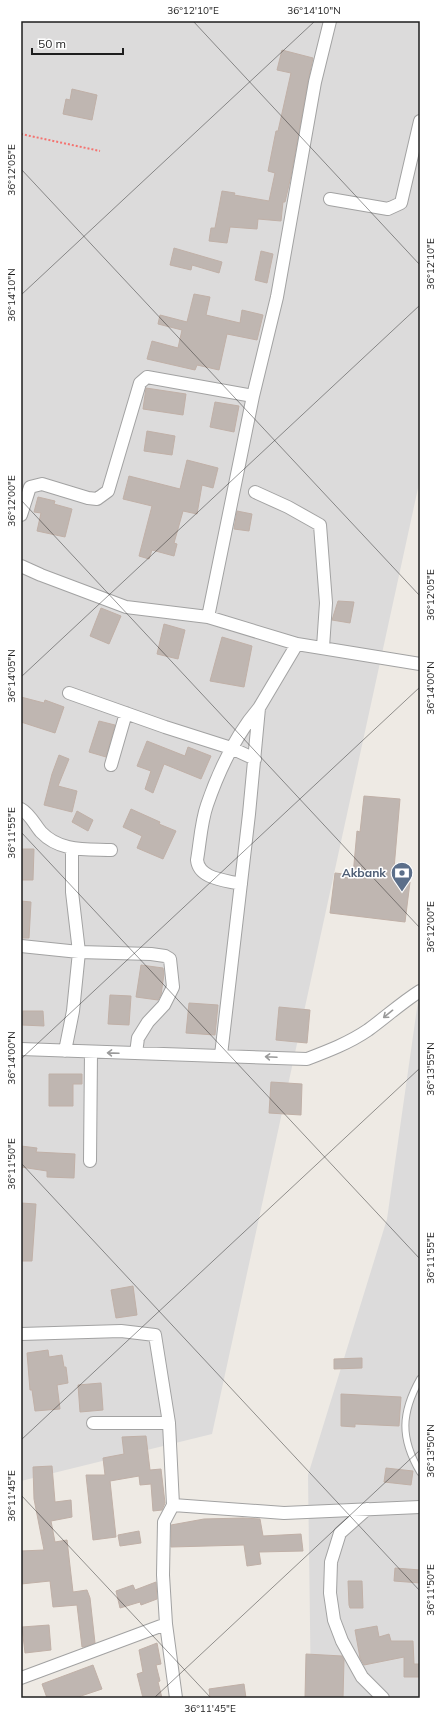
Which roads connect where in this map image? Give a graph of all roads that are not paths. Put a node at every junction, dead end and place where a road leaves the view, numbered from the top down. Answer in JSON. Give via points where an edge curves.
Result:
{"nodes":[{"id":1,"x":330,"y":21,"type":"edge"},
{"id":2,"x":420,"y":121,"type":"edge"},
{"id":3,"x":330,"y":199,"type":"dead end"},
{"id":4,"x":253,"y":396,"type":"junction"},
{"id":5,"x":255,"y":492,"type":"dead end"},
{"id":6,"x":21,"y":515,"type":"edge"},
{"id":7,"x":21,"y":566,"type":"edge"},
{"id":8,"x":208,"y":617,"type":"junction"},
{"id":9,"x":297,"y":644,"type":"junction"},
{"id":10,"x":323,"y":647,"type":"junction"},
{"id":11,"x":420,"y":664,"type":"edge"},
{"id":12,"x":69,"y":693,"type":"dead end"},
{"id":13,"x":259,"y":708,"type":"junction"},
{"id":14,"x":126,"y":713,"type":"junction"},
{"id":15,"x":231,"y":748,"type":"junction"},
{"id":16,"x":255,"y":760,"type":"junction"},
{"id":17,"x":111,"y":765,"type":"dead end"},
{"id":18,"x":21,"y":809,"type":"edge"},
{"id":19,"x":72,"y":849,"type":"junction"},
{"id":20,"x":111,"y":850,"type":"dead end"},
{"id":21,"x":241,"y":884,"type":"junction"},
{"id":22,"x":21,"y":946,"type":"edge"},
{"id":23,"x":79,"y":952,"type":"junction"},
{"id":24,"x":420,"y":991,"type":"edge"},
{"id":25,"x":21,"y":1049,"type":"edge"},
{"id":26,"x":65,"y":1051,"type":"junction"},
{"id":27,"x":91,"y":1052,"type":"junction"},
{"id":28,"x":136,"y":1053,"type":"junction"},
{"id":29,"x":221,"y":1055,"type":"junction"},
{"id":30,"x":90,"y":1161,"type":"dead end"},
{"id":31,"x":21,"y":1334,"type":"edge"},
{"id":32,"x":420,"y":1379,"type":"edge"},
{"id":33,"x":93,"y":1422,"type":"dead end"},
{"id":34,"x":169,"y":1424,"type":"junction"},
{"id":35,"x":420,"y":1472,"type":"edge"},
{"id":36,"x":172,"y":1505,"type":"junction"},
{"id":37,"x":420,"y":1507,"type":"edge"},
{"id":38,"x":367,"y":1509,"type":"junction"},
{"id":39,"x":166,"y":1624,"type":"junction"},
{"id":40,"x":21,"y":1678,"type":"edge"},
{"id":41,"x":176,"y":1698,"type":"edge"},
{"id":42,"x":383,"y":1698,"type":"edge"}],
"edges":[{"from":1,"to":4,"type":"street","via":[[315,82],[277,297]]},
{"from":2,"to":3,"type":"street","via":[[401,203],[388,209]]},
{"from":4,"to":6,"type":"street","via":[[147,376],[140,383],[108,491],[97,499],[42,484],[30,487]]},
{"from":4,"to":8,"type":"street"},
{"from":5,"to":10,"type":"street","via":[[320,525],[326,603]]},
{"from":7,"to":8,"type":"street","via":[[126,608]]},
{"from":8,"to":9,"type":"street"},
{"from":9,"to":10,"type":"street"},
{"from":9,"to":13,"type":"street"},
{"from":10,"to":11,"type":"street"},
{"from":12,"to":14,"type":"street"},
{"from":13,"to":15,"type":"street","via":[[246,723]]},
{"from":13,"to":16,"type":"street"},
{"from":14,"to":15,"type":"street"},
{"from":14,"to":17,"type":"street"},
{"from":15,"to":16,"type":"street"},
{"from":15,"to":21,"type":"street","via":[[207,806],[197,860],[198,868],[205,875]]},
{"from":16,"to":21,"type":"street"},
{"from":18,"to":19,"type":"street","via":[[53,842]]},
{"from":19,"to":20,"type":"street"},
{"from":19,"to":23,"type":"street","via":[[72,892]]},
{"from":21,"to":29,"type":"street"},
{"from":22,"to":23,"type":"street"},
{"from":23,"to":26,"type":"street","via":[[73,1011]]},
{"from":23,"to":28,"type":"street","via":[[151,954],[170,959],[173,987],[164,1005],[148,1022],[138,1038]]},
{"from":24,"to":29,"type":"street","one_way":true,"via":[[403,1001],[367,1030],[334,1049],[307,1059]]},
{"from":25,"to":26,"type":"street"},
{"from":26,"to":27,"type":"street"},
{"from":28,"to":27,"type":"street","one_way":true},
{"from":27,"to":30,"type":"street"},
{"from":28,"to":29,"type":"street"},
{"from":31,"to":34,"type":"street","via":[[121,1331],[155,1335]]},
{"from":32,"to":35,"type":"lane","via":[[411,1394],[404,1422],[409,1448]]},
{"from":33,"to":34,"type":"street"},
{"from":34,"to":36,"type":"street"},
{"from":36,"to":38,"type":"street","via":[[284,1513]]},
{"from":36,"to":39,"type":"street","via":[[164,1522],[163,1575]]},
{"from":37,"to":38,"type":"street"},
{"from":38,"to":42,"type":"street","via":[[340,1533],[331,1562],[330,1593],[334,1620],[342,1641],[362,1677]]},
{"from":39,"to":40,"type":"street"},
{"from":39,"to":41,"type":"street"}]}
